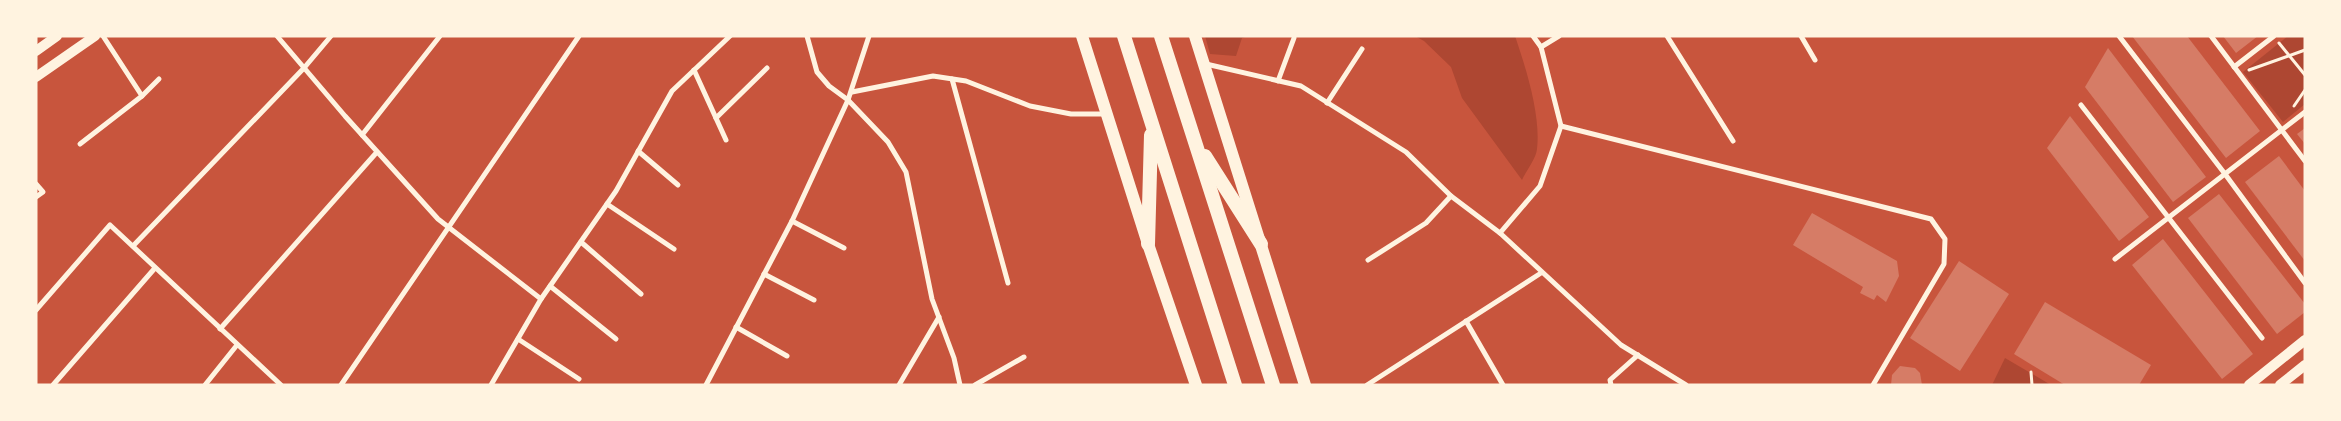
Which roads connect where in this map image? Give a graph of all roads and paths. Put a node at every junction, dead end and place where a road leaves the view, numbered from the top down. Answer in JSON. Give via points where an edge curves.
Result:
{"nodes":[{"id":1,"x":57,"y":36,"type":"edge"},
{"id":2,"x":95,"y":36,"type":"edge"},
{"id":3,"x":103,"y":36,"type":"edge"},
{"id":4,"x":278,"y":36,"type":"edge"},
{"id":5,"x":331,"y":36,"type":"edge"},
{"id":6,"x":440,"y":36,"type":"edge"},
{"id":7,"x":579,"y":36,"type":"edge"},
{"id":8,"x":730,"y":36,"type":"edge"},
{"id":9,"x":807,"y":36,"type":"edge"},
{"id":10,"x":869,"y":36,"type":"edge"},
{"id":11,"x":1082,"y":36,"type":"edge"},
{"id":12,"x":1124,"y":36,"type":"edge"},
{"id":13,"x":1162,"y":36,"type":"edge"},
{"id":14,"x":1195,"y":36,"type":"edge"},
{"id":15,"x":1533,"y":36,"type":"edge"},
{"id":16,"x":1559,"y":36,"type":"edge"},
{"id":17,"x":1667,"y":36,"type":"edge"},
{"id":18,"x":1801,"y":36,"type":"edge"},
{"id":19,"x":2119,"y":36,"type":"edge"},
{"id":20,"x":2211,"y":36,"type":"edge"},
{"id":21,"x":2274,"y":36,"type":"edge"},
{"id":22,"x":1294,"y":38,"type":"dead end"},
{"id":23,"x":1541,"y":47,"type":"junction"},
{"id":24,"x":1362,"y":49,"type":"dead end"},
{"id":25,"x":2305,"y":50,"type":"edge"},
{"id":26,"x":36,"y":51,"type":"edge"},
{"id":27,"x":2289,"y":56,"type":"junction"},
{"id":28,"x":1815,"y":60,"type":"dead end"},
{"id":29,"x":1204,"y":64,"type":"junction"},
{"id":30,"x":2234,"y":67,"type":"junction"},
{"id":31,"x":304,"y":68,"type":"junction"},
{"id":32,"x":768,"y":68,"type":"dead end"},
{"id":33,"x":694,"y":70,"type":"junction"},
{"id":34,"x":2243,"y":72,"type":"dead end"},
{"id":35,"x":2305,"y":76,"type":"edge"},
{"id":36,"x":36,"y":77,"type":"edge"},
{"id":37,"x":159,"y":79,"type":"dead end"},
{"id":38,"x":952,"y":79,"type":"junction"},
{"id":39,"x":1278,"y":81,"type":"junction"},
{"id":40,"x":852,"y":92,"type":"junction"},
{"id":41,"x":142,"y":96,"type":"junction"},
{"id":42,"x":848,"y":100,"type":"junction"},
{"id":43,"x":1327,"y":103,"type":"junction"},
{"id":44,"x":2082,"y":105,"type":"dead end"},
{"id":45,"x":2305,"y":112,"type":"edge"},
{"id":46,"x":1106,"y":114,"type":"junction"},
{"id":47,"x":716,"y":118,"type":"junction"},
{"id":48,"x":1152,"y":124,"type":"junction"},
{"id":49,"x":1561,"y":126,"type":"junction"},
{"id":50,"x":2282,"y":130,"type":"junction"},
{"id":51,"x":362,"y":136,"type":"junction"},
{"id":52,"x":726,"y":140,"type":"dead end"},
{"id":53,"x":1195,"y":140,"type":"junction"},
{"id":54,"x":1733,"y":140,"type":"dead end"},
{"id":55,"x":80,"y":144,"type":"dead end"},
{"id":56,"x":638,"y":151,"type":"junction"},
{"id":57,"x":377,"y":152,"type":"junction"},
{"id":58,"x":2305,"y":161,"type":"edge"},
{"id":59,"x":2225,"y":174,"type":"junction"},
{"id":60,"x":36,"y":184,"type":"edge"},
{"id":61,"x":678,"y":184,"type":"dead end"},
{"id":62,"x":1451,"y":196,"type":"junction"},
{"id":63,"x":36,"y":197,"type":"edge"},
{"id":64,"x":607,"y":204,"type":"junction"},
{"id":65,"x":2167,"y":218,"type":"junction"},
{"id":66,"x":792,"y":221,"type":"junction"},
{"id":67,"x":448,"y":226,"type":"junction"},
{"id":68,"x":1500,"y":233,"type":"junction"},
{"id":69,"x":581,"y":242,"type":"junction"},
{"id":70,"x":1148,"y":244,"type":"junction"},
{"id":71,"x":1261,"y":244,"type":"junction"},
{"id":72,"x":133,"y":246,"type":"junction"},
{"id":73,"x":844,"y":248,"type":"dead end"},
{"id":74,"x":674,"y":249,"type":"dead end"},
{"id":75,"x":2115,"y":259,"type":"dead end"},
{"id":76,"x":1368,"y":260,"type":"dead end"},
{"id":77,"x":155,"y":268,"type":"junction"},
{"id":78,"x":1541,"y":273,"type":"junction"},
{"id":79,"x":764,"y":274,"type":"junction"},
{"id":80,"x":1008,"y":283,"type":"dead end"},
{"id":81,"x":2305,"y":283,"type":"edge"},
{"id":82,"x":550,"y":286,"type":"junction"},
{"id":83,"x":641,"y":294,"type":"dead end"},
{"id":84,"x":541,"y":299,"type":"junction"},
{"id":85,"x":814,"y":300,"type":"dead end"},
{"id":86,"x":36,"y":310,"type":"edge"},
{"id":87,"x":939,"y":317,"type":"junction"},
{"id":88,"x":1466,"y":321,"type":"junction"},
{"id":89,"x":736,"y":327,"type":"junction"},
{"id":90,"x":220,"y":329,"type":"junction"},
{"id":91,"x":2262,"y":338,"type":"dead end"},
{"id":92,"x":518,"y":339,"type":"junction"},
{"id":93,"x":616,"y":339,"type":"dead end"},
{"id":94,"x":2305,"y":340,"type":"edge"},
{"id":95,"x":237,"y":345,"type":"junction"},
{"id":96,"x":1638,"y":355,"type":"junction"},
{"id":97,"x":787,"y":356,"type":"dead end"},
{"id":98,"x":1024,"y":356,"type":"dead end"},
{"id":99,"x":2305,"y":365,"type":"edge"},
{"id":100,"x":2031,"y":372,"type":"dead end"},
{"id":101,"x":578,"y":379,"type":"dead end"},
{"id":102,"x":707,"y":383,"type":"edge"},
{"id":103,"x":1193,"y":384,"type":"edge"},
{"id":104,"x":53,"y":385,"type":"edge"},
{"id":105,"x":205,"y":385,"type":"edge"},
{"id":106,"x":281,"y":385,"type":"edge"},
{"id":107,"x":341,"y":385,"type":"edge"},
{"id":108,"x":491,"y":385,"type":"edge"},
{"id":109,"x":714,"y":385,"type":"edge"},
{"id":110,"x":899,"y":385,"type":"edge"},
{"id":111,"x":960,"y":385,"type":"edge"},
{"id":112,"x":975,"y":385,"type":"edge"},
{"id":113,"x":1235,"y":385,"type":"edge"},
{"id":114,"x":1273,"y":385,"type":"edge"},
{"id":115,"x":1305,"y":385,"type":"edge"},
{"id":116,"x":1367,"y":385,"type":"edge"},
{"id":117,"x":1503,"y":385,"type":"edge"},
{"id":118,"x":1611,"y":385,"type":"edge"},
{"id":119,"x":1686,"y":385,"type":"edge"},
{"id":120,"x":1873,"y":385,"type":"edge"},
{"id":121,"x":2032,"y":385,"type":"edge"},
{"id":122,"x":2249,"y":385,"type":"edge"},
{"id":123,"x":2280,"y":385,"type":"edge"}],
"edges":[{"from":1,"to":26,"type":"main road"},
{"from":2,"to":36,"type":"main road"},
{"from":3,"to":41,"type":"street"},
{"from":4,"to":31,"type":"street"},
{"from":5,"to":31,"type":"street"},
{"from":6,"to":51,"type":"street"},
{"from":7,"to":67,"type":"street"},
{"from":8,"to":33,"type":"street"},
{"from":9,"to":42,"type":"street","via":[[817,72]]},
{"from":10,"to":40,"type":"street"},
{"from":11,"to":46,"type":"main road"},
{"from":12,"to":48,"type":"highway"},
{"from":13,"to":53,"type":"highway"},
{"from":14,"to":29,"type":"main road"},
{"from":15,"to":23,"type":"street"},
{"from":16,"to":23,"type":"street"},
{"from":17,"to":54,"type":"street"},
{"from":18,"to":28,"type":"street"},
{"from":19,"to":59,"type":"street"},
{"from":20,"to":30,"type":"street"},
{"from":21,"to":27,"type":"path"},
{"from":21,"to":30,"type":"street"},
{"from":22,"to":39,"type":"street"},
{"from":23,"to":49,"type":"street"},
{"from":24,"to":43,"type":"street"},
{"from":25,"to":27,"type":"path"},
{"from":27,"to":34,"type":"path"},
{"from":27,"to":35,"type":"path"},
{"from":29,"to":39,"type":"street"},
{"from":29,"to":71,"type":"main road"},
{"from":30,"to":50,"type":"street"},
{"from":31,"to":51,"type":"street"},
{"from":31,"to":72,"type":"street"},
{"from":32,"to":47,"type":"street"},
{"from":33,"to":47,"type":"street"},
{"from":33,"to":56,"type":"street","via":[[672,91]]},
{"from":37,"to":41,"type":"street"},
{"from":38,"to":40,"type":"street","via":[[933,76]]},
{"from":38,"to":46,"type":"street","via":[[966,81],[1030,106],[1071,114]]},
{"from":38,"to":80,"type":"street"},
{"from":39,"to":43,"type":"street","via":[[1301,86]]},
{"from":40,"to":42,"type":"street"},
{"from":41,"to":55,"type":"street"},
{"from":42,"to":66,"type":"street"},
{"from":42,"to":87,"type":"street","via":[[888,142],[906,172],[932,299]]},
{"from":43,"to":62,"type":"street","via":[[1406,152]]},
{"from":44,"to":65,"type":"street"},
{"from":45,"to":50,"type":"street"},
{"from":46,"to":70,"type":"main road"},
{"from":47,"to":52,"type":"street"},
{"from":48,"to":70,"type":"highway"},
{"from":48,"to":113,"type":"highway"},
{"from":49,"to":68,"type":"street","via":[[1540,186]]},
{"from":49,"to":120,"type":"street","via":[[1931,219],[1945,240],[1944,264]]},
{"from":50,"to":58,"type":"street"},
{"from":50,"to":59,"type":"street"},
{"from":51,"to":57,"type":"street"},
{"from":53,"to":71,"type":"highway"},
{"from":53,"to":114,"type":"highway"},
{"from":56,"to":61,"type":"street"},
{"from":56,"to":64,"type":"street"},
{"from":57,"to":67,"type":"street"},
{"from":57,"to":90,"type":"street"},
{"from":59,"to":65,"type":"street"},
{"from":59,"to":81,"type":"street"},
{"from":60,"to":63,"type":"street","via":[[43,192]]},
{"from":62,"to":68,"type":"street"},
{"from":62,"to":76,"type":"street","via":[[1426,223]]},
{"from":64,"to":69,"type":"street"},
{"from":64,"to":74,"type":"street"},
{"from":65,"to":75,"type":"street"},
{"from":65,"to":91,"type":"street"},
{"from":66,"to":73,"type":"street"},
{"from":66,"to":79,"type":"street"},
{"from":67,"to":84,"type":"street"},
{"from":67,"to":107,"type":"street"},
{"from":68,"to":78,"type":"street"},
{"from":69,"to":82,"type":"street"},
{"from":69,"to":83,"type":"street"},
{"from":70,"to":103,"type":"main road"},
{"from":71,"to":115,"type":"main road"},
{"from":72,"to":77,"type":"street"},
{"from":72,"to":86,"type":"street","via":[[110,225]]},
{"from":77,"to":90,"type":"street"},
{"from":77,"to":104,"type":"street"},
{"from":78,"to":88,"type":"street"},
{"from":78,"to":96,"type":"street","via":[[1621,345]]},
{"from":79,"to":85,"type":"street"},
{"from":79,"to":89,"type":"street"},
{"from":82,"to":84,"type":"street"},
{"from":82,"to":93,"type":"street"},
{"from":84,"to":92,"type":"street"},
{"from":87,"to":110,"type":"street"},
{"from":87,"to":111,"type":"street"},
{"from":88,"to":116,"type":"street"},
{"from":88,"to":117,"type":"street"},
{"from":89,"to":97,"type":"street"},
{"from":89,"to":102,"type":"street"},
{"from":90,"to":95,"type":"street"},
{"from":92,"to":101,"type":"street"},
{"from":92,"to":108,"type":"street"},
{"from":94,"to":122,"type":"main road"},
{"from":95,"to":105,"type":"street"},
{"from":95,"to":106,"type":"street"},
{"from":96,"to":118,"type":"street","via":[[1610,380]]},
{"from":96,"to":119,"type":"street"},
{"from":98,"to":112,"type":"street"},
{"from":99,"to":123,"type":"main road"},
{"from":100,"to":121,"type":"path"},
{"from":102,"to":109,"type":"street"}]}
